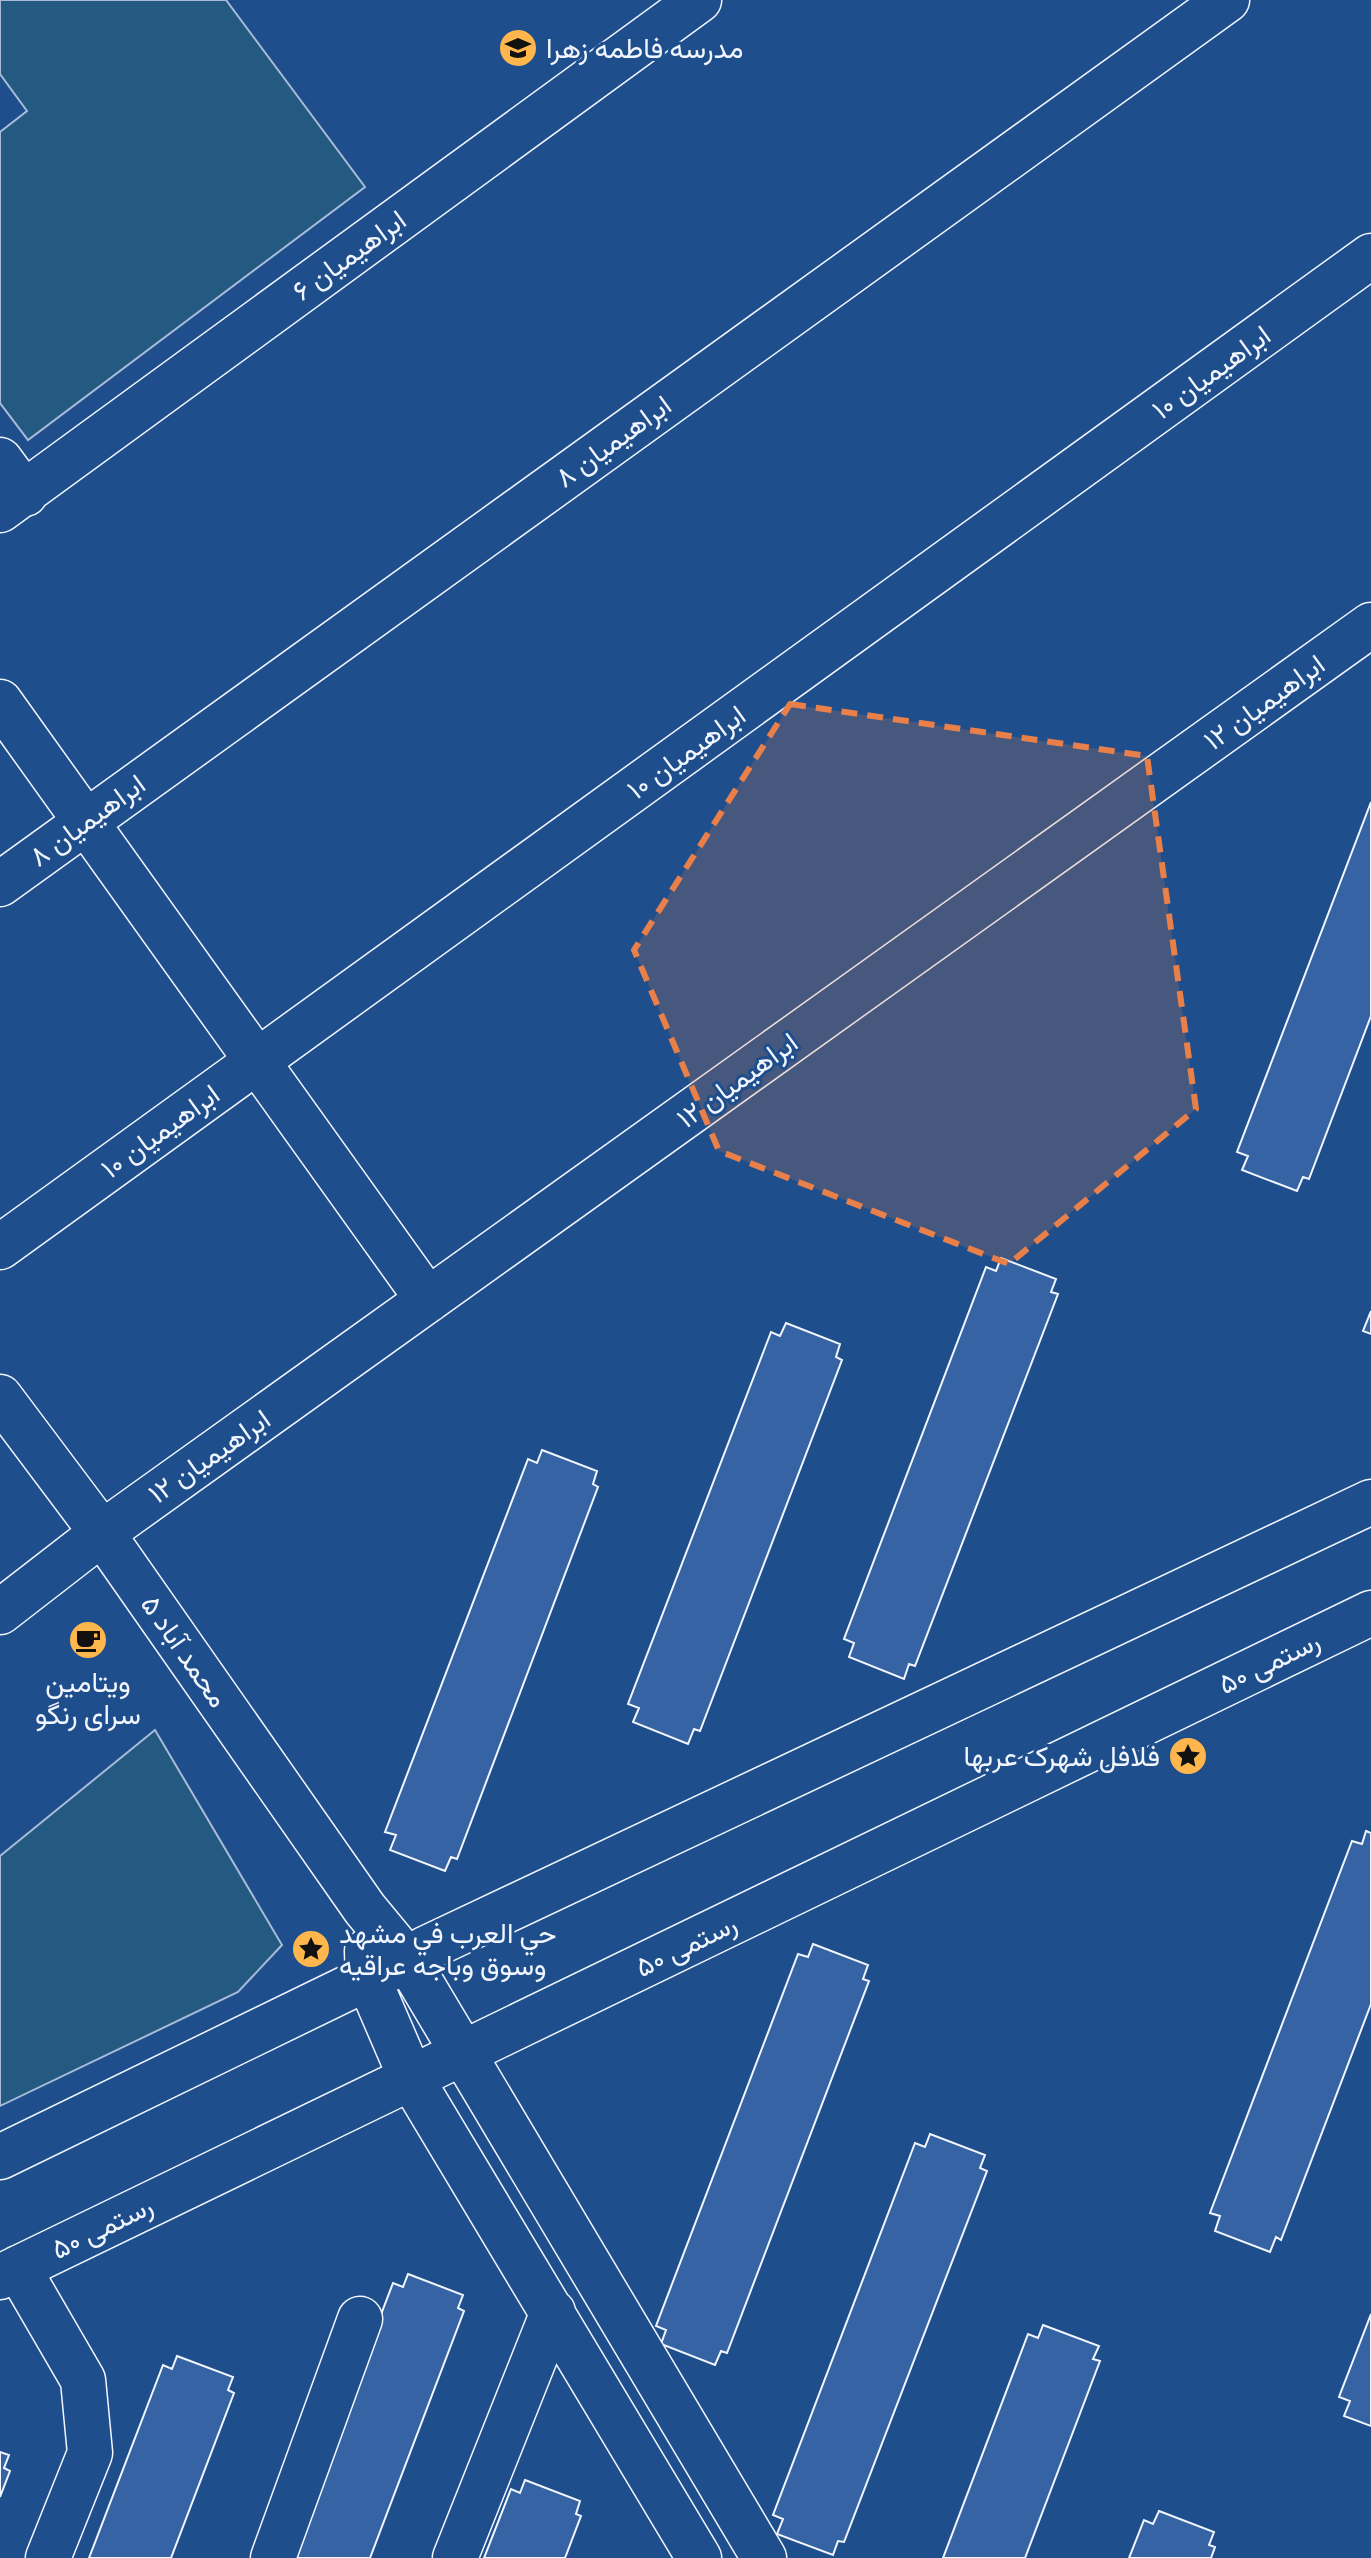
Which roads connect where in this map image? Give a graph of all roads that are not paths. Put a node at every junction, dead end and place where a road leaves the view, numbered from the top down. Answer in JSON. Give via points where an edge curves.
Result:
{"nodes":[{"id":1,"x":699,"y":0,"type":"edge"},
{"id":2,"x":1227,"y":0,"type":"edge"},
{"id":3,"x":1371,"y":256,"type":"edge"},
{"id":4,"x":8,"y":488,"type":"edge"},
{"id":5,"x":1371,"y":625,"type":"edge"},
{"id":6,"x":0,"y":702,"type":"edge"},
{"id":7,"x":85,"y":822,"type":"junction"},
{"id":8,"x":0,"y":884,"type":"edge"},
{"id":9,"x":257,"y":1062,"type":"junction"},
{"id":10,"x":0,"y":1247,"type":"edge"},
{"id":11,"x":428,"y":1300,"type":"junction"},
{"id":12,"x":0,"y":1397,"type":"edge"},
{"id":13,"x":1371,"y":1502,"type":"edge"},
{"id":14,"x":102,"y":1533,"type":"junction"},
{"id":15,"x":0,"y":1612,"type":"edge"},
{"id":16,"x":1371,"y":1613,"type":"edge"},
{"id":17,"x":365,"y":1909,"type":"junction"},
{"id":18,"x":408,"y":1961,"type":"junction"},
{"id":19,"x":368,"y":1978,"type":"junction"},
{"id":20,"x":461,"y":2054,"type":"junction"},
{"id":21,"x":411,"y":2078,"type":"junction"},
{"id":22,"x":0,"y":2157,"type":"edge"},
{"id":23,"x":9,"y":2272,"type":"edge"},
{"id":24,"x":553,"y":2312,"type":"junction"},
{"id":25,"x":360,"y":2319,"type":"dead end"},
{"id":26,"x":48,"y":2558,"type":"edge"},
{"id":27,"x":273,"y":2558,"type":"edge"},
{"id":28,"x":455,"y":2558,"type":"edge"},
{"id":29,"x":699,"y":2558,"type":"edge"},
{"id":30,"x":764,"y":2558,"type":"edge"}],
"edges":[{"from":1,"to":4,"type":"street","name":"ابراهیمیان ۶"},
{"from":2,"to":7,"type":"street","name":"ابراهیمیان ۸"},
{"from":3,"to":9,"type":"street","name":"ابراهیمیان ۱۰"},
{"from":5,"to":11,"type":"street","name":"ابراهیمیان ۱۲"},
{"from":6,"to":7,"type":"street"},
{"from":7,"to":8,"type":"street","name":"ابراهیمیان ۸"},
{"from":7,"to":9,"type":"street"},
{"from":9,"to":10,"type":"street","name":"ابراهیمیان ۱۰"},
{"from":9,"to":11,"type":"street"},
{"from":11,"to":14,"type":"street","name":"ابراهیمیان ۱۲"},
{"from":12,"to":14,"type":"street","name":"محمد آباد ۵"},
{"from":13,"to":18,"type":"street"},
{"from":14,"to":15,"type":"street","name":"ابراهیمیان ۱۲"},
{"from":14,"to":17,"type":"street","name":"محمد آباد ۵"},
{"from":16,"to":20,"type":"street","name":"رستمی ۵۰"},
{"from":17,"to":18,"type":"street","name":"محمد آباد ۵"},
{"from":17,"to":19,"type":"street"},
{"from":18,"to":19,"type":"street"},
{"from":18,"to":20,"type":"street","name":"محمد آباد ۵"},
{"from":19,"to":21,"type":"street"},
{"from":19,"to":22,"type":"street"},
{"from":20,"to":21,"type":"street","name":"رستمی ۵۰"},
{"from":20,"to":30,"type":"street","name":"محمد آباد ۵"},
{"from":21,"to":23,"type":"street","name":"رستمی ۵۰"},
{"from":21,"to":24,"type":"street"},
{"from":23,"to":26,"type":"street","via":[[83,2380],[90,2453]]},
{"from":24,"to":28,"type":"street"},
{"from":24,"to":29,"type":"street"},
{"from":25,"to":27,"type":"street"}]}
